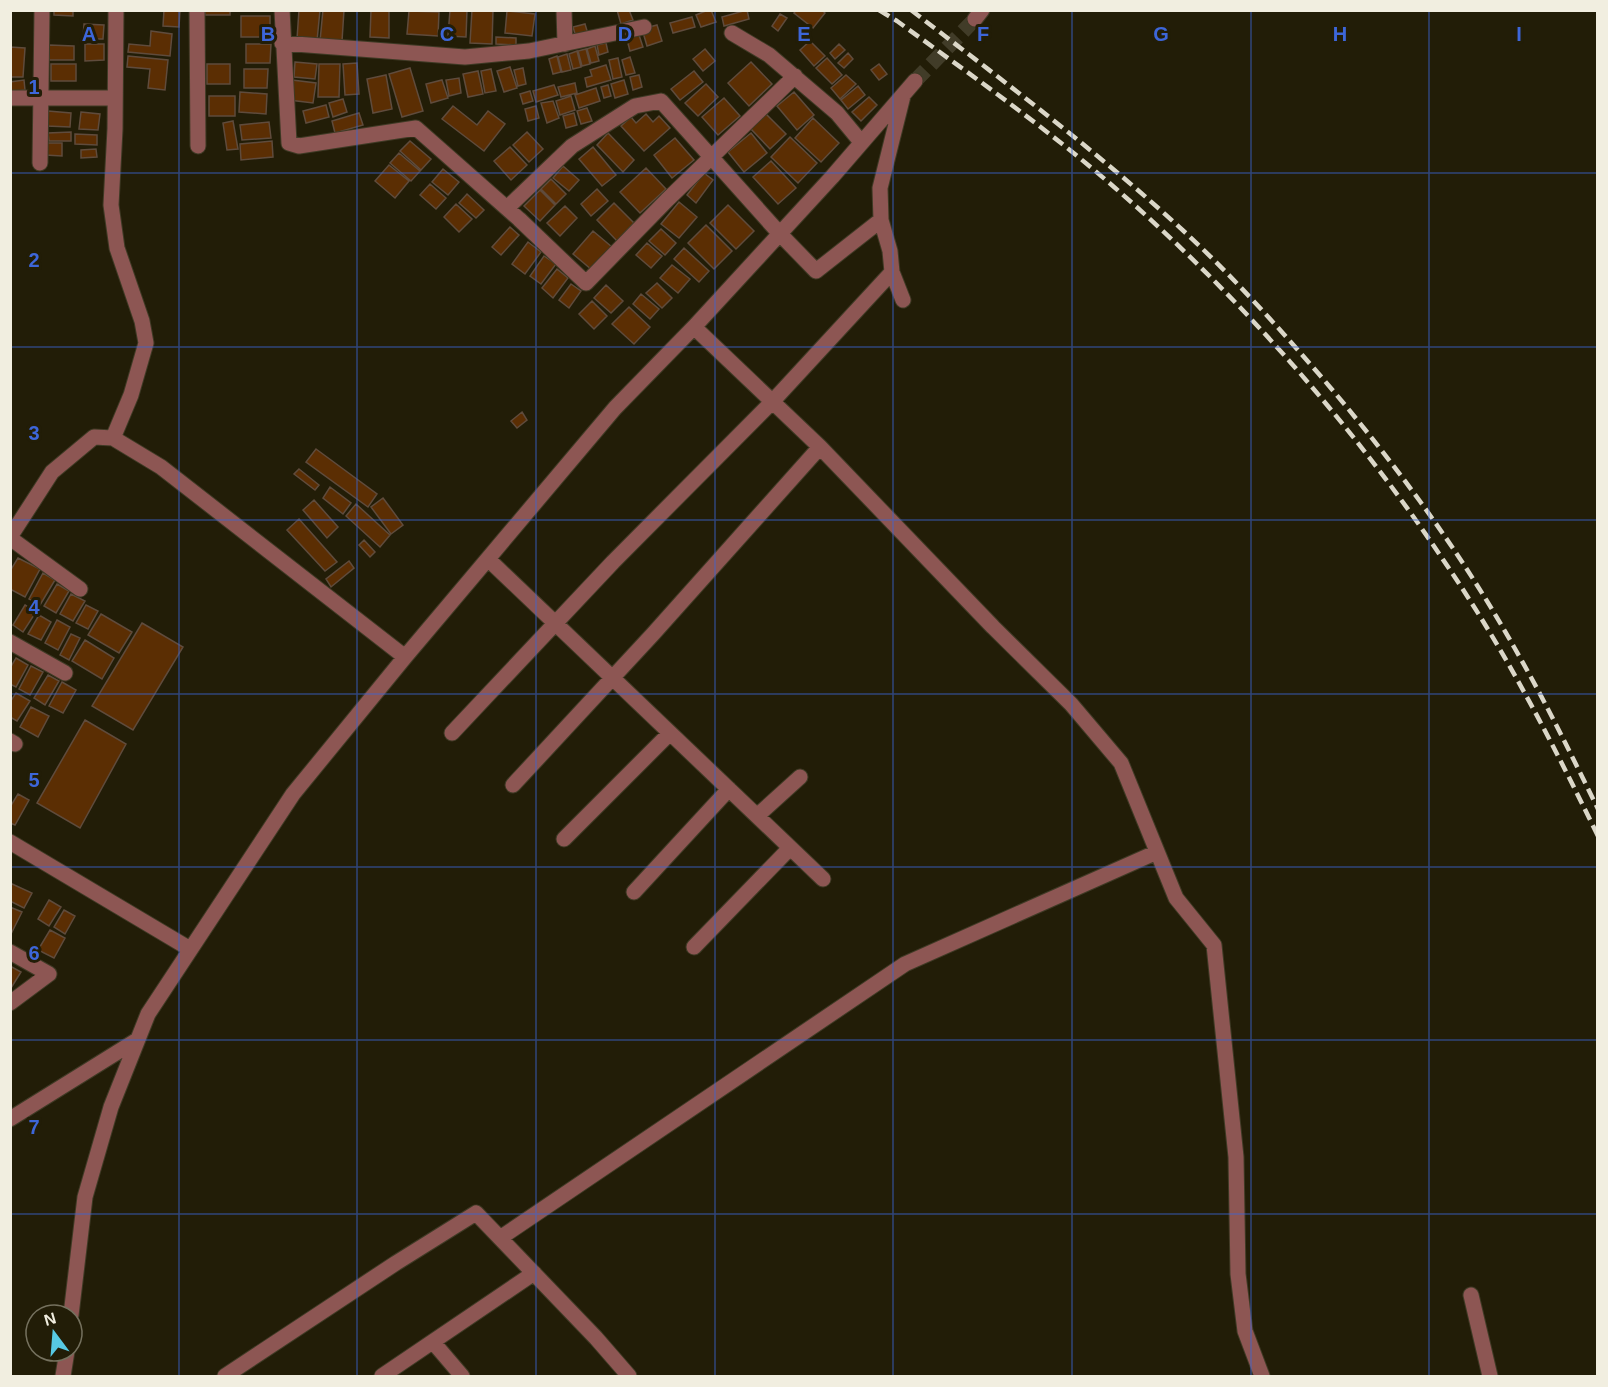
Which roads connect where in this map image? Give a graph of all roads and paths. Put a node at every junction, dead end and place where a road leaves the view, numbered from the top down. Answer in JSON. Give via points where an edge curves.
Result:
{"nodes":[{"id":1,"x":42,"y":10,"type":"edge"},
{"id":2,"x":116,"y":10,"type":"edge"},
{"id":3,"x":197,"y":10,"type":"edge"},
{"id":4,"x":282,"y":10,"type":"edge"},
{"id":5,"x":564,"y":10,"type":"edge"},
{"id":6,"x":644,"y":27,"type":"dead end"},
{"id":7,"x":732,"y":33,"type":"dead end"},
{"id":8,"x":282,"y":43,"type":"junction"},
{"id":9,"x":565,"y":44,"type":"junction"},
{"id":10,"x":795,"y":76,"type":"junction"},
{"id":11,"x":915,"y":81,"type":"tunnel mouth"},
{"id":12,"x":904,"y":93,"type":"junction"},
{"id":13,"x":10,"y":98,"type":"edge"},
{"id":14,"x":41,"y":98,"type":"junction"},
{"id":15,"x":115,"y":98,"type":"junction"},
{"id":16,"x":861,"y":142,"type":"junction"},
{"id":17,"x":198,"y":146,"type":"dead end"},
{"id":18,"x":712,"y":156,"type":"junction"},
{"id":19,"x":40,"y":163,"type":"dead end"},
{"id":20,"x":507,"y":208,"type":"junction"},
{"id":21,"x":881,"y":220,"type":"junction"},
{"id":22,"x":780,"y":234,"type":"junction"},
{"id":23,"x":892,"y":272,"type":"junction"},
{"id":24,"x":903,"y":300,"type":"dead end"},
{"id":25,"x":694,"y":327,"type":"junction"},
{"id":26,"x":772,"y":402,"type":"junction"},
{"id":27,"x":113,"y":438,"type":"junction"},
{"id":28,"x":820,"y":447,"type":"junction"},
{"id":29,"x":10,"y":538,"type":"edge"},
{"id":30,"x":488,"y":559,"type":"junction"},
{"id":31,"x":80,"y":589,"type":"dead end"},
{"id":32,"x":556,"y":623,"type":"junction"},
{"id":33,"x":10,"y":642,"type":"edge"},
{"id":34,"x":405,"y":657,"type":"junction"},
{"id":35,"x":65,"y":673,"type":"dead end"},
{"id":36,"x":612,"y":678,"type":"junction"},
{"id":37,"x":670,"y":733,"type":"junction"},
{"id":38,"x":452,"y":734,"type":"dead end"},
{"id":39,"x":800,"y":777,"type":"dead end"},
{"id":40,"x":513,"y":784,"type":"dead end"},
{"id":41,"x":729,"y":789,"type":"junction"},
{"id":42,"x":757,"y":816,"type":"junction"},
{"id":43,"x":564,"y":839,"type":"dead end"},
{"id":44,"x":10,"y":842,"type":"edge"},
{"id":45,"x":789,"y":848,"type":"junction"},
{"id":46,"x":1157,"y":852,"type":"junction"},
{"id":47,"x":823,"y":879,"type":"dead end"},
{"id":48,"x":634,"y":892,"type":"dead end"},
{"id":49,"x":694,"y":947,"type":"dead end"},
{"id":50,"x":190,"y":949,"type":"junction"},
{"id":51,"x":10,"y":952,"type":"edge"},
{"id":52,"x":10,"y":1003,"type":"edge"},
{"id":53,"x":137,"y":1040,"type":"junction"},
{"id":54,"x":10,"y":1119,"type":"edge"},
{"id":55,"x":500,"y":1238,"type":"junction"},
{"id":56,"x":534,"y":1273,"type":"junction"},
{"id":57,"x":1471,"y":1295,"type":"dead end"},
{"id":58,"x":72,"y":1303,"type":"edge"},
{"id":59,"x":433,"y":1342,"type":"junction"},
{"id":60,"x":225,"y":1377,"type":"edge"},
{"id":61,"x":382,"y":1377,"type":"edge"},
{"id":62,"x":462,"y":1377,"type":"edge"},
{"id":63,"x":629,"y":1377,"type":"edge"},
{"id":64,"x":1262,"y":1377,"type":"edge"},
{"id":65,"x":1490,"y":1377,"type":"edge"}],
"edges":[{"from":1,"to":14,"type":"street"},
{"from":2,"to":15,"type":"street"},
{"from":3,"to":17,"type":"street"},
{"from":4,"to":8,"type":"street"},
{"from":5,"to":9,"type":"street"},
{"from":6,"to":9,"type":"street"},
{"from":7,"to":10,"type":"street"},
{"from":8,"to":9,"type":"street","via":[[465,57]]},
{"from":8,"to":20,"type":"street","via":[[289,143],[299,146],[416,128]]},
{"from":10,"to":16,"type":"street","via":[[837,113]]},
{"from":10,"to":18,"type":"street"},
{"from":11,"to":12,"type":"street"},
{"from":12,"to":16,"type":"street"},
{"from":12,"to":21,"type":"street","via":[[880,188]]},
{"from":13,"to":14,"type":"street"},
{"from":14,"to":15,"type":"street"},
{"from":14,"to":19,"type":"street"},
{"from":15,"to":27,"type":"street","via":[[111,205],[114,229],[146,343],[131,396]]},
{"from":16,"to":22,"type":"street"},
{"from":18,"to":20,"type":"street","via":[[661,101],[635,106],[573,146]]},
{"from":18,"to":20,"type":"street","via":[[586,283]]},
{"from":18,"to":22,"type":"street"},
{"from":21,"to":22,"type":"street","via":[[816,271]]},
{"from":21,"to":23,"type":"street"},
{"from":22,"to":25,"type":"street"},
{"from":23,"to":24,"type":"street"},
{"from":23,"to":26,"type":"street"},
{"from":25,"to":26,"type":"street"},
{"from":25,"to":30,"type":"street","via":[[615,408]]},
{"from":26,"to":28,"type":"street"},
{"from":26,"to":32,"type":"street"},
{"from":27,"to":29,"type":"street","via":[[94,437],[52,472]]},
{"from":27,"to":34,"type":"street","via":[[161,468]]},
{"from":28,"to":36,"type":"street"},
{"from":28,"to":46,"type":"street","via":[[1071,704],[1121,763]]},
{"from":29,"to":31,"type":"street"},
{"from":30,"to":32,"type":"street"},
{"from":30,"to":34,"type":"street"},
{"from":32,"to":36,"type":"street"},
{"from":32,"to":38,"type":"street"},
{"from":33,"to":35,"type":"street"},
{"from":34,"to":50,"type":"street","via":[[293,794]]},
{"from":36,"to":37,"type":"street"},
{"from":36,"to":40,"type":"street"},
{"from":37,"to":41,"type":"street"},
{"from":37,"to":43,"type":"street"},
{"from":39,"to":42,"type":"street"},
{"from":41,"to":42,"type":"street"},
{"from":41,"to":48,"type":"street"},
{"from":42,"to":45,"type":"street"},
{"from":44,"to":50,"type":"street"},
{"from":45,"to":47,"type":"street"},
{"from":45,"to":49,"type":"street"},
{"from":46,"to":55,"type":"street","via":[[904,964]]},
{"from":46,"to":64,"type":"street","via":[[1176,898],[1214,945],[1236,1156],[1238,1274],[1245,1331]]},
{"from":50,"to":53,"type":"street","via":[[148,1014]]},
{"from":51,"to":52,"type":"street","via":[[48,974]]},
{"from":53,"to":54,"type":"street"},
{"from":53,"to":58,"type":"street","via":[[111,1107],[85,1197]]},
{"from":55,"to":56,"type":"street"},
{"from":55,"to":60,"type":"street","via":[[476,1213]]},
{"from":56,"to":59,"type":"street"},
{"from":56,"to":63,"type":"street"},
{"from":57,"to":65,"type":"street"},
{"from":59,"to":61,"type":"street"},
{"from":59,"to":62,"type":"street"}]}
